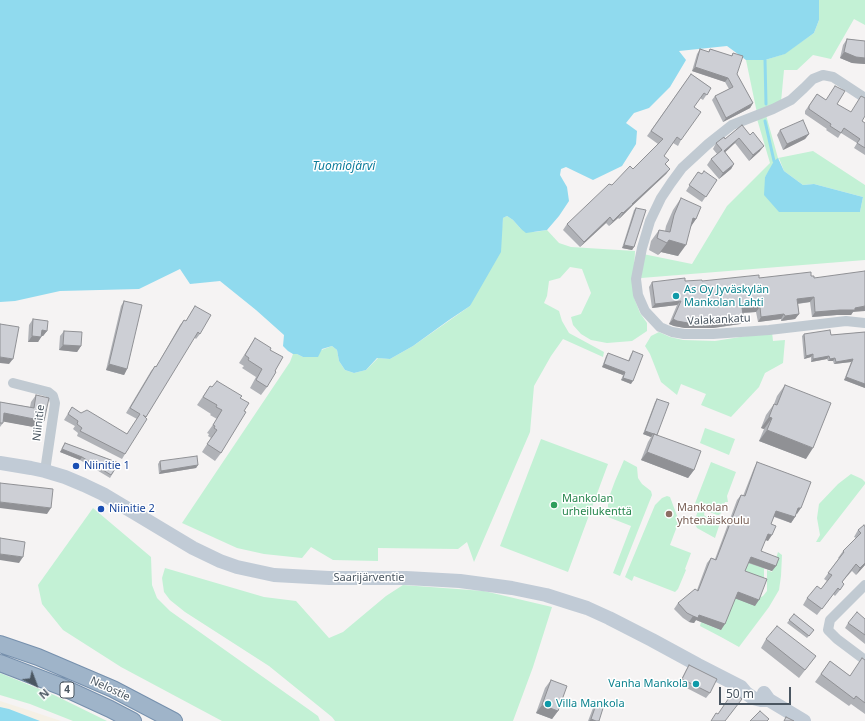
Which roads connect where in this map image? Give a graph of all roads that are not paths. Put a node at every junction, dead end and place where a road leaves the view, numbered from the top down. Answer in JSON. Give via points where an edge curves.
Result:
{"nodes":[{"id":1,"x":865,"y":98,"type":"edge"},
{"id":2,"x":865,"y":323,"type":"edge"},
{"id":3,"x":13,"y":383,"type":"dead end"},
{"id":4,"x":0,"y":463,"type":"edge"},
{"id":5,"x":45,"y":471,"type":"junction"},
{"id":6,"x":865,"y":585,"type":"edge"},
{"id":7,"x":0,"y":644,"type":"edge"},
{"id":8,"x":865,"y":660,"type":"edge"},
{"id":9,"x":0,"y":663,"type":"edge"},
{"id":10,"x":132,"y":721,"type":"edge"},
{"id":11,"x":174,"y":721,"type":"edge"},
{"id":12,"x":804,"y":721,"type":"edge"}],
"edges":[{"from":1,"to":2,"type":"street","name":"Valakankatu","via":[[833,77],[823,74],[813,79],[791,100],[732,126],[708,144],[682,168],[661,198],[650,221],[636,279],[638,295],[645,311],[660,327],[672,332],[713,334],[846,321]]},
{"from":3,"to":5,"type":"street","name":"Niinitie","via":[[48,392],[53,396],[55,403]]},
{"from":4,"to":5,"type":"main road","name":"Saarijärventie"},
{"from":5,"to":12,"type":"main road","name":"Saarijärventie","via":[[97,491],[193,548],[237,567],[274,576],[460,580],[546,595],[587,608],[741,687],[750,686],[764,693],[769,700]]},
{"from":6,"to":8,"type":"street","via":[[830,620],[828,630]]},
{"from":7,"to":11,"type":"highway","name":"Nelostie","number":"4","via":[[113,689]]},
{"from":9,"to":10,"type":"highway","name":"Nelostie","number":"4","via":[[60,686]]}]}
